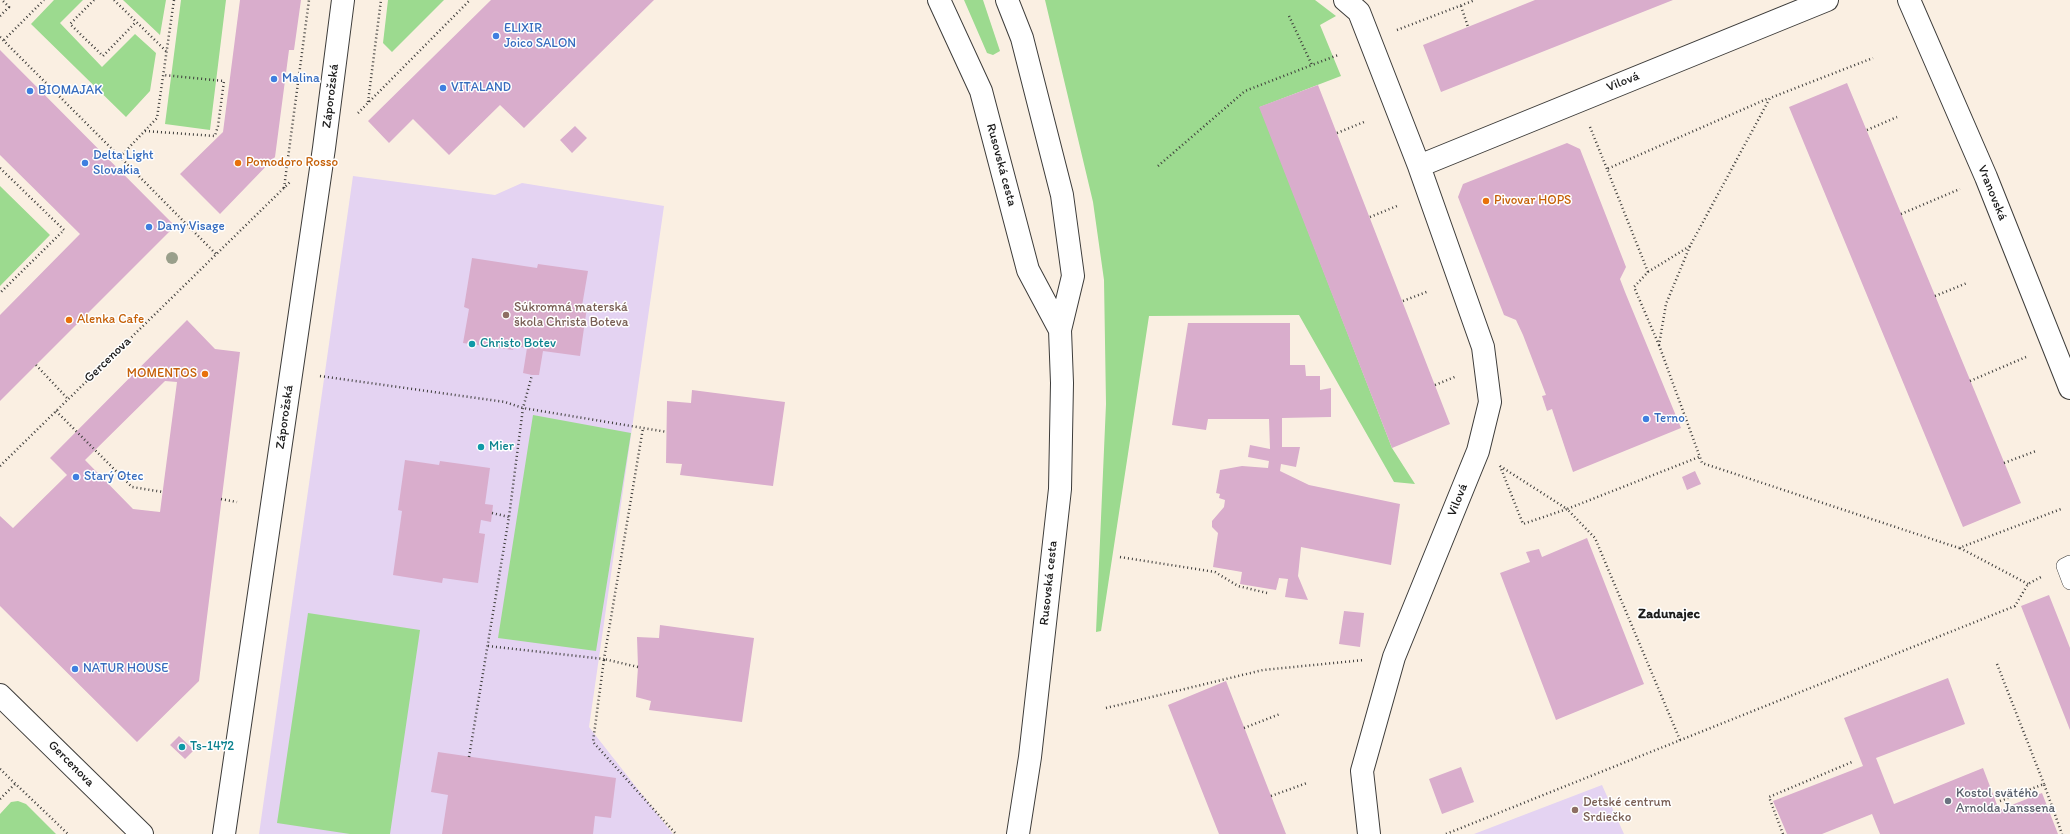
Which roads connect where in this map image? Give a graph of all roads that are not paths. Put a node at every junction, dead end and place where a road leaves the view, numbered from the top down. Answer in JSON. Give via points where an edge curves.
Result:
{"nodes":[{"id":1,"x":343,"y":0,"type":"edge"},
{"id":2,"x":939,"y":0,"type":"edge"},
{"id":3,"x":1007,"y":0,"type":"edge"},
{"id":4,"x":1018,"y":0,"type":"edge"},
{"id":5,"x":1345,"y":0,"type":"edge"},
{"id":6,"x":1827,"y":0,"type":"edge"},
{"id":7,"x":1909,"y":0,"type":"edge"},
{"id":8,"x":1022,"y":38,"type":"junction"},
{"id":9,"x":1420,"y":166,"type":"junction"},
{"id":10,"x":1060,"y":330,"type":"junction"},
{"id":11,"x":2070,"y":388,"type":"edge"},
{"id":12,"x":2070,"y":563,"type":"edge"},
{"id":13,"x":2070,"y":582,"type":"edge"},
{"id":14,"x":0,"y":695,"type":"edge"},
{"id":15,"x":142,"y":834,"type":"edge"},
{"id":16,"x":224,"y":834,"type":"edge"},
{"id":17,"x":1018,"y":834,"type":"edge"},
{"id":18,"x":1369,"y":834,"type":"edge"}],
"edges":[{"from":1,"to":16,"type":"street","name":"Záporožská","via":[[324,148]]},
{"from":2,"to":10,"type":"street","name":"Rusovská cesta","via":[[981,91],[1028,270]]},
{"from":3,"to":8,"type":"street","name":"Rusovská cesta"},
{"from":4,"to":8,"type":"street"},
{"from":5,"to":9,"type":"street","name":"Vilová","via":[[1359,12]]},
{"from":6,"to":9,"type":"street","name":"Vilová"},
{"from":7,"to":11,"type":"street","name":"Vranovská","via":[[1986,177]]},
{"from":8,"to":10,"type":"street","name":"Rusovská cesta","via":[[1062,195],[1073,276]]},
{"from":9,"to":18,"type":"street","name":"Vilová","via":[[1483,347],[1490,402],[1478,451],[1394,657],[1362,771]]},
{"from":10,"to":17,"type":"street","name":"Rusovská cesta","via":[[1060,489],[1030,756]]},
{"from":12,"to":13,"type":"lane","via":[[2064,566]]},
{"from":14,"to":15,"type":"street","name":"Gercenova"}]}
